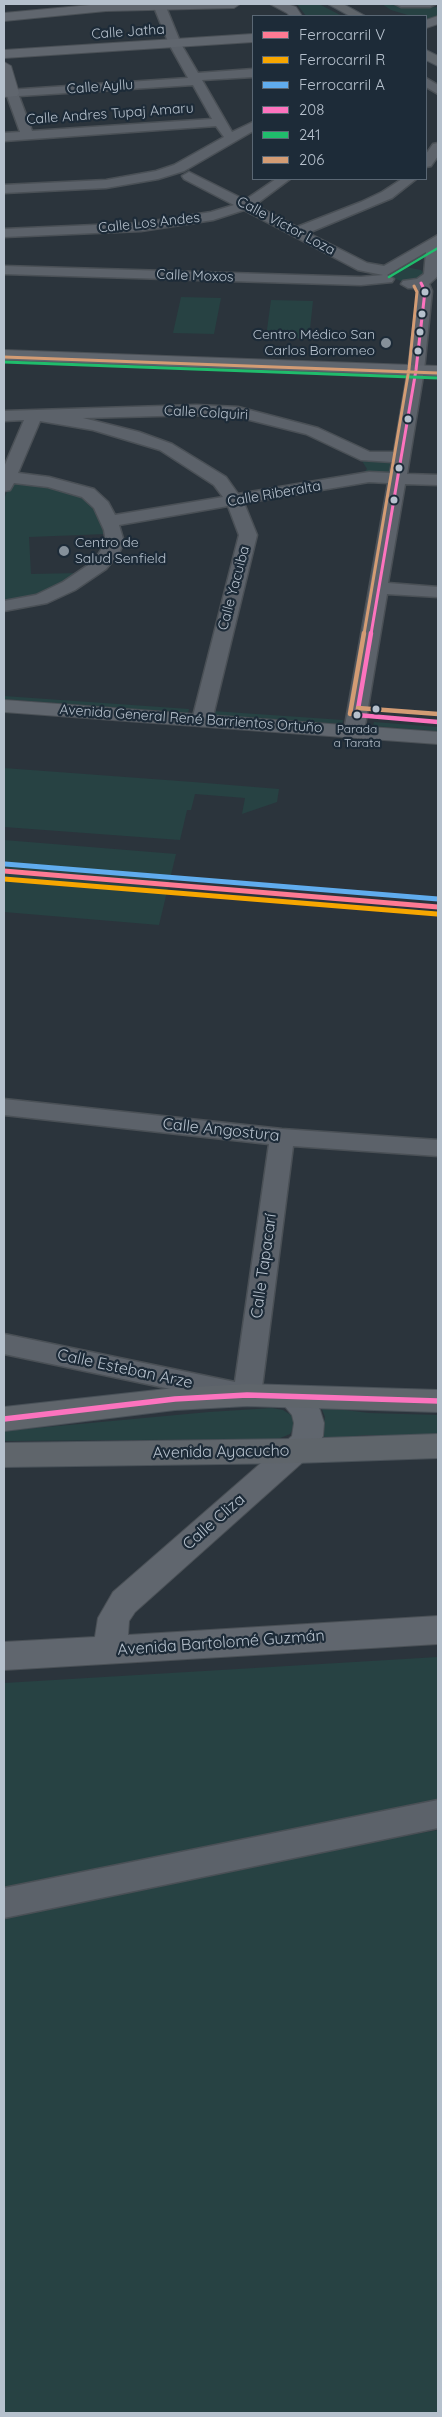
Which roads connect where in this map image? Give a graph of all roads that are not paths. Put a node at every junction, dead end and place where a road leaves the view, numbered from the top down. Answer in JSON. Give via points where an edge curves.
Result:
{"nodes":[{"id":1,"x":234,"y":4,"type":"edge"},
{"id":2,"x":276,"y":4,"type":"edge"},
{"id":3,"x":334,"y":4,"type":"edge"},
{"id":4,"x":350,"y":4,"type":"edge"},
{"id":5,"x":401,"y":4,"type":"edge"},
{"id":6,"x":430,"y":4,"type":"edge"},
{"id":7,"x":160,"y":7,"type":"junction"},
{"id":8,"x":295,"y":15,"type":"edge"},
{"id":9,"x":357,"y":15,"type":"edge"},
{"id":10,"x":372,"y":15,"type":"edge"},
{"id":11,"x":4,"y":17,"type":"edge"},
{"id":12,"x":252,"y":38,"type":"edge"},
{"id":13,"x":175,"y":44,"type":"junction"},
{"id":14,"x":4,"y":54,"type":"edge"},
{"id":15,"x":427,"y":55,"type":"edge"},
{"id":16,"x":438,"y":62,"type":"edge"},
{"id":17,"x":4,"y":66,"type":"edge"},
{"id":18,"x":252,"y":73,"type":"edge"},
{"id":19,"x":194,"y":79,"type":"junction"},
{"id":20,"x":427,"y":83,"type":"edge"},
{"id":21,"x":438,"y":90,"type":"edge"},
{"id":22,"x":8,"y":93,"type":"edge"},
{"id":23,"x":218,"y":122,"type":"junction"},
{"id":24,"x":252,"y":127,"type":"edge"},
{"id":25,"x":27,"y":136,"type":"junction"},
{"id":26,"x":4,"y":137,"type":"edge"},
{"id":27,"x":236,"y":137,"type":"junction"},
{"id":28,"x":438,"y":147,"type":"edge"},
{"id":29,"x":200,"y":156,"type":"junction"},
{"id":30,"x":427,"y":162,"type":"edge"},
{"id":31,"x":189,"y":176,"type":"dead end"},
{"id":32,"x":283,"y":180,"type":"edge"},
{"id":33,"x":409,"y":180,"type":"edge"},
{"id":34,"x":4,"y":181,"type":"edge"},
{"id":35,"x":4,"y":189,"type":"edge"},
{"id":36,"x":247,"y":205,"type":"junction"},
{"id":37,"x":297,"y":232,"type":"junction"},
{"id":38,"x":4,"y":233,"type":"edge"},
{"id":39,"x":436,"y":241,"type":"edge"},
{"id":40,"x":4,"y":270,"type":"edge"},
{"id":41,"x":387,"y":272,"type":"junction"},
{"id":42,"x":429,"y":280,"type":"edge"},
{"id":43,"x":4,"y":355,"type":"edge"},
{"id":44,"x":4,"y":364,"type":"edge"},
{"id":45,"x":438,"y":371,"type":"edge"},
{"id":46,"x":415,"y":374,"type":"junction"},
{"id":47,"x":438,"y":380,"type":"edge"},
{"id":48,"x":152,"y":411,"type":"junction"},
{"id":49,"x":34,"y":415,"type":"junction"},
{"id":50,"x":4,"y":416,"type":"edge"},
{"id":51,"x":132,"y":435,"type":"junction"},
{"id":52,"x":400,"y":457,"type":"junction"},
{"id":53,"x":7,"y":476,"type":"edge"},
{"id":54,"x":396,"y":478,"type":"junction"},
{"id":55,"x":438,"y":480,"type":"edge"},
{"id":56,"x":234,"y":501,"type":"junction"},
{"id":57,"x":110,"y":521,"type":"junction"},
{"id":58,"x":377,"y":588,"type":"junction"},
{"id":59,"x":438,"y":592,"type":"edge"},
{"id":60,"x":4,"y":606,"type":"edge"},
{"id":61,"x":4,"y":690,"type":"edge"},
{"id":62,"x":4,"y":706,"type":"edge"},
{"id":63,"x":203,"y":712,"type":"junction"},
{"id":64,"x":438,"y":722,"type":"edge"},
{"id":65,"x":356,"y":723,"type":"junction"},
{"id":66,"x":438,"y":738,"type":"edge"},
{"id":67,"x":4,"y":1106,"type":"edge"},
{"id":68,"x":282,"y":1137,"type":"junction"},
{"id":69,"x":438,"y":1148,"type":"edge"},
{"id":70,"x":4,"y":1344,"type":"edge"},
{"id":71,"x":247,"y":1395,"type":"junction"},
{"id":72,"x":293,"y":1398,"type":"junction"},
{"id":73,"x":438,"y":1401,"type":"edge"},
{"id":74,"x":4,"y":1419,"type":"edge"},
{"id":75,"x":438,"y":1446,"type":"edge"},
{"id":76,"x":295,"y":1451,"type":"junction"},
{"id":77,"x":4,"y":1454,"type":"edge"},
{"id":78,"x":438,"y":1630,"type":"edge"},
{"id":79,"x":112,"y":1650,"type":"junction"},
{"id":80,"x":4,"y":1656,"type":"edge"},
{"id":81,"x":438,"y":1814,"type":"edge"},
{"id":82,"x":4,"y":1903,"type":"edge"}],
"edges":[{"from":1,"to":7,"type":"main road"},
{"from":2,"to":8,"type":"main road","via":[[292,10]]},
{"from":3,"to":9,"type":"main road"},
{"from":4,"to":10,"type":"main road"},
{"from":5,"to":6,"type":"street"},
{"from":7,"to":11,"type":"main road","via":[[106,7]]},
{"from":7,"to":13,"type":"street"},
{"from":12,"to":13,"type":"main road","name":"Calle Jatha"},
{"from":13,"to":14,"type":"main road","name":"Calle Jatha"},
{"from":13,"to":19,"type":"street"},
{"from":15,"to":16,"type":"main road"},
{"from":17,"to":22,"type":"main road"},
{"from":18,"to":19,"type":"street","name":"Calle Ayllu"},
{"from":19,"to":22,"type":"street","name":"Calle Ayllu"},
{"from":19,"to":23,"type":"street"},
{"from":20,"to":21,"type":"street"},
{"from":22,"to":25,"type":"street"},
{"from":23,"to":25,"type":"street","name":"Calle Andres Tupaj Amaru"},
{"from":23,"to":27,"type":"street","via":[[224,133]]},
{"from":24,"to":27,"type":"street"},
{"from":25,"to":26,"type":"street","name":"Calle Andres Tupaj Amaru"},
{"from":27,"to":29,"type":"street"},
{"from":28,"to":30,"type":"street"},
{"from":29,"to":34,"type":"street","via":[[154,168],[112,174]]},
{"from":29,"to":35,"type":"street","via":[[178,168],[120,183]]},
{"from":31,"to":36,"type":"street","name":"Calle Víctor Loza"},
{"from":32,"to":36,"type":"street","name":"Calle Los Andes"},
{"from":33,"to":37,"type":"street","via":[[366,205]]},
{"from":36,"to":37,"type":"street","name":"Calle Víctor Loza"},
{"from":36,"to":38,"type":"street","name":"Calle Los Andes","via":[[213,216],[141,227]]},
{"from":37,"to":41,"type":"street","name":"Calle Víctor Loza","via":[[363,267]]},
{"from":39,"to":41,"type":"street"},
{"from":39,"to":42,"type":"street"},
{"from":40,"to":41,"type":"street","name":"Calle Moxos","via":[[361,281]]},
{"from":41,"to":42,"type":"street","via":[[402,284]]},
{"from":42,"to":46,"type":"street"},
{"from":43,"to":46,"type":"main road"},
{"from":44,"to":46,"type":"main road"},
{"from":45,"to":46,"type":"main road"},
{"from":46,"to":47,"type":"main road"},
{"from":46,"to":52,"type":"street"},
{"from":48,"to":49,"type":"street","name":"Calle Colquiri"},
{"from":48,"to":51,"type":"street","via":[[139,417]]},
{"from":48,"to":52,"type":"street","name":"Calle Colquiri","via":[[238,412],[312,431],[367,457]]},
{"from":49,"to":50,"type":"street","name":"Calle Colquiri"},
{"from":49,"to":51,"type":"street","name":"Calle Yacuiba"},
{"from":49,"to":53,"type":"street"},
{"from":51,"to":56,"type":"street","name":"Calle Yacuiba","via":[[186,458],[220,481]]},
{"from":52,"to":54,"type":"street"},
{"from":53,"to":57,"type":"street","via":[[83,491],[95,498]]},
{"from":54,"to":55,"type":"street","name":"Calle Riberalta"},
{"from":54,"to":56,"type":"street","name":"Calle Riberalta","via":[[369,477]]},
{"from":54,"to":58,"type":"street"},
{"from":56,"to":57,"type":"street","name":"Calle Riberalta"},
{"from":56,"to":63,"type":"street","name":"Calle Yacuiba","via":[[248,535]]},
{"from":57,"to":60,"type":"street","via":[[114,542],[100,565],[52,595]]},
{"from":58,"to":59,"type":"street"},
{"from":58,"to":65,"type":"street"},
{"from":61,"to":63,"type":"main road","name":"Avenida General René Barrientos Ortuño"},
{"from":62,"to":63,"type":"main road","name":"Avenida General René Barrientos Ortuño"},
{"from":63,"to":65,"type":"main road","name":"Avenida General René Barrientos Ortuño"},
{"from":64,"to":65,"type":"main road","name":"Avenida General René Barrientos Ortuño"},
{"from":65,"to":66,"type":"main road","name":"Avenida General René Barrientos Ortuño"},
{"from":67,"to":68,"type":"street","name":"Calle Angostura"},
{"from":68,"to":69,"type":"street","name":"Calle Angostura"},
{"from":68,"to":71,"type":"street","name":"Calle Tapacarí"},
{"from":70,"to":71,"type":"street","name":"Calle Esteban Arze"},
{"from":71,"to":72,"type":"main road"},
{"from":71,"to":74,"type":"main road","via":[[175,1399]]},
{"from":72,"to":73,"type":"main road"},
{"from":72,"to":76,"type":"main road","name":"Calle Cliza","via":[[305,1410],[309,1423],[308,1436]]},
{"from":75,"to":76,"type":"main road","name":"Avenida Ayacucho"},
{"from":76,"to":77,"type":"main road","name":"Avenida Ayacucho"},
{"from":76,"to":79,"type":"main road","name":"Calle Cliza","via":[[124,1602],[111,1629]]},
{"from":78,"to":79,"type":"main road","name":"Avenida Bartolomé Guzmán"},
{"from":79,"to":80,"type":"main road","name":"Avenida Bartolomé Guzmán"},
{"from":81,"to":82,"type":"street"}]}
